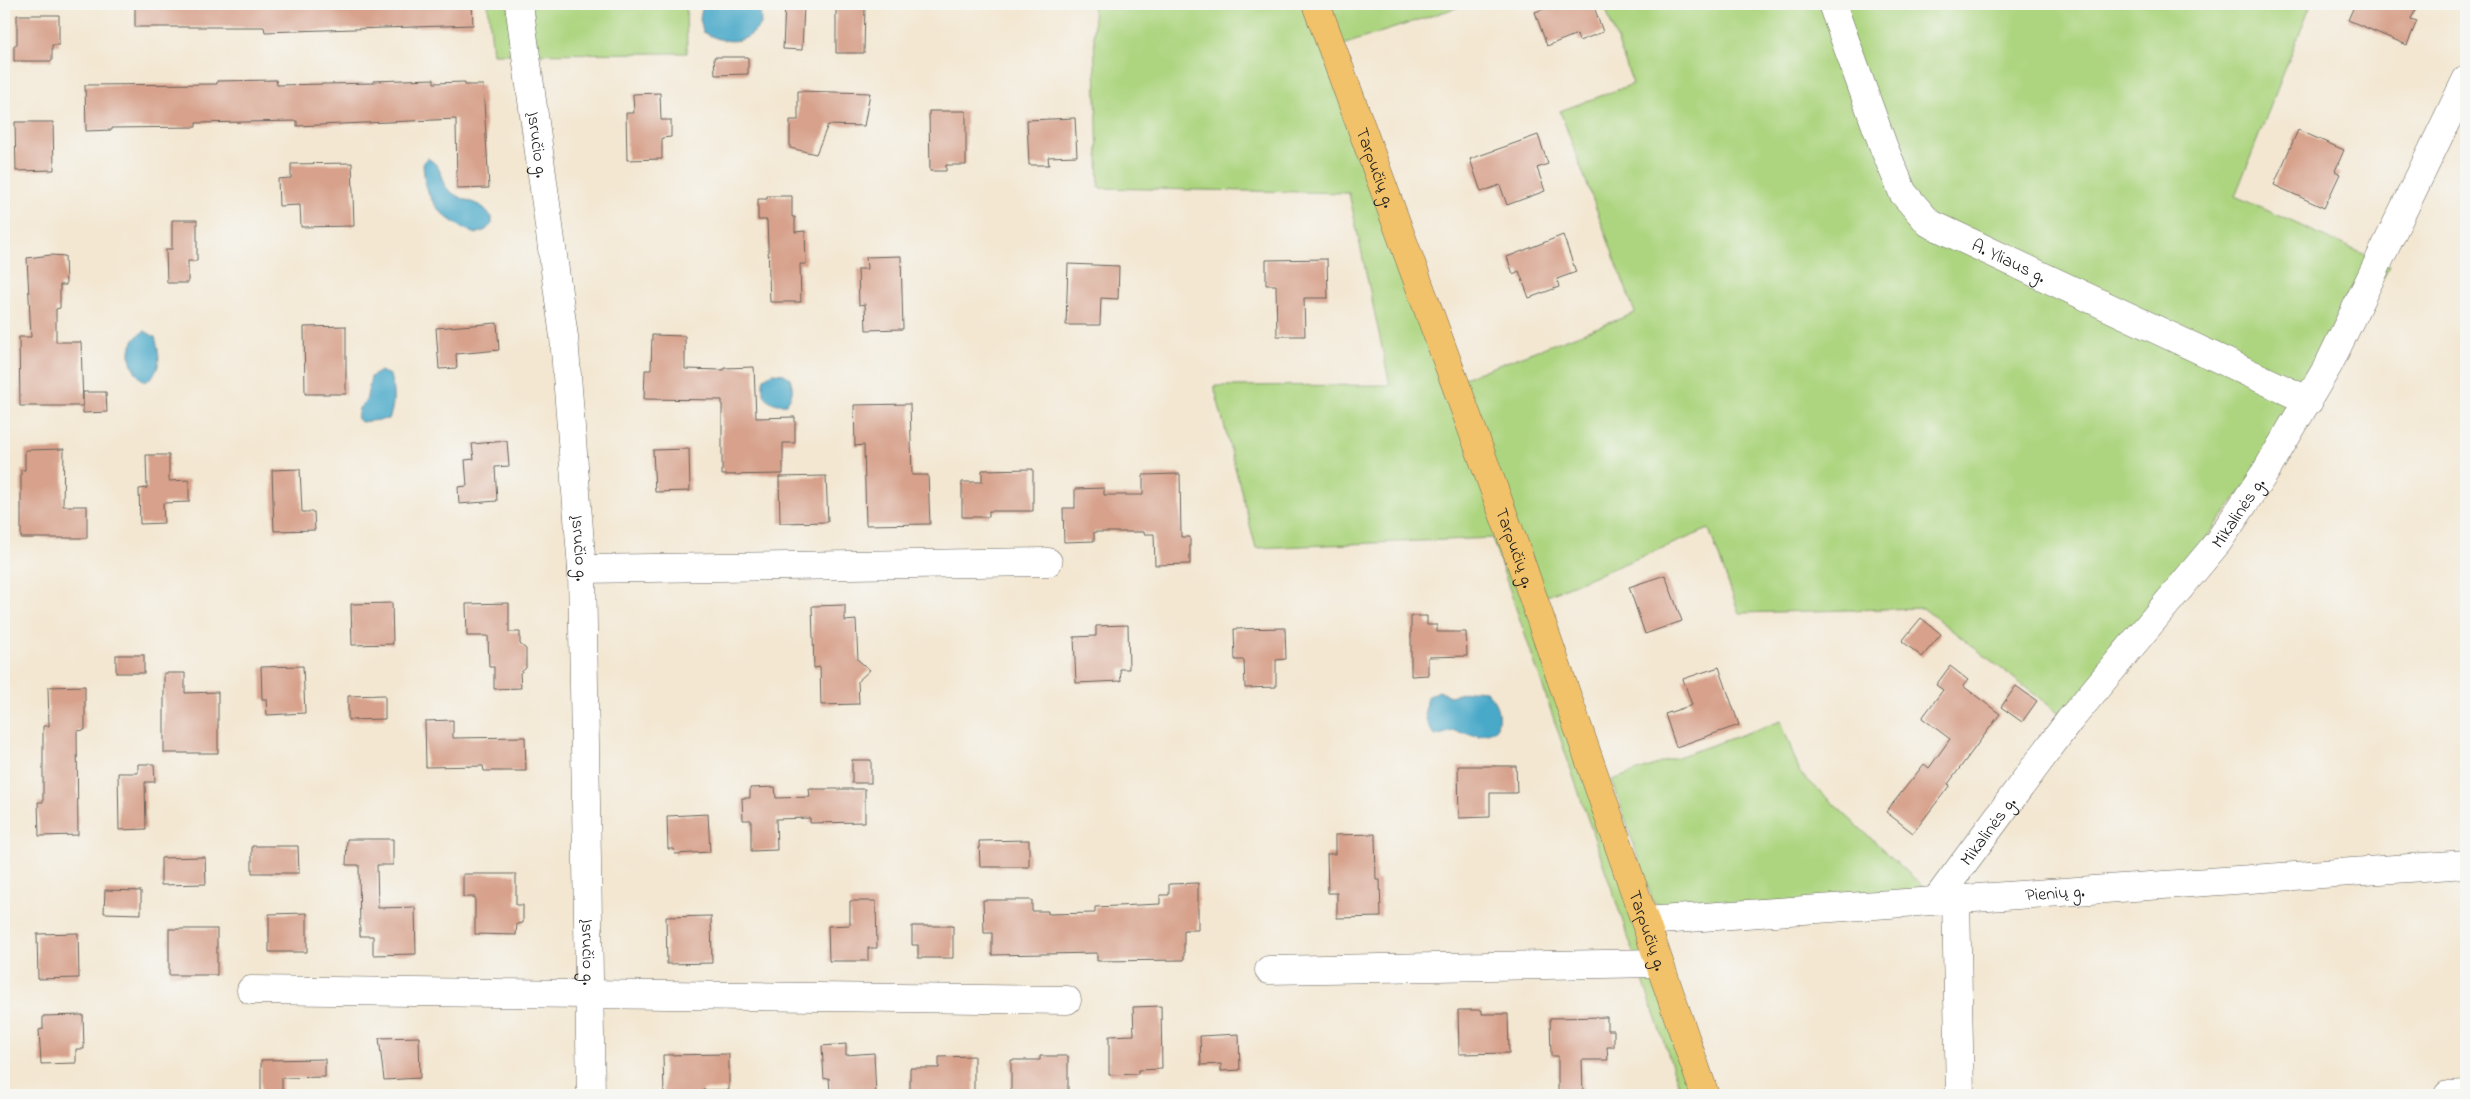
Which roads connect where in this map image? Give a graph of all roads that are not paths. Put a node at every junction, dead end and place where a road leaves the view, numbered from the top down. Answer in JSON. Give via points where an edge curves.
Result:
{"nodes":[{"id":1,"x":520,"y":4,"type":"edge"},
{"id":2,"x":1316,"y":4,"type":"edge"},
{"id":3,"x":1832,"y":4,"type":"edge"},
{"id":4,"x":2466,"y":80,"type":"edge"},
{"id":5,"x":2309,"y":401,"type":"junction"},
{"id":6,"x":1048,"y":562,"type":"dead end"},
{"id":7,"x":582,"y":569,"type":"junction"},
{"id":8,"x":2466,"y":864,"type":"edge"},
{"id":9,"x":1946,"y":899,"type":"junction"},
{"id":10,"x":1645,"y":921,"type":"junction"},
{"id":11,"x":1659,"y":963,"type":"junction"},
{"id":12,"x":1269,"y":970,"type":"dead end"},
{"id":13,"x":250,"y":990,"type":"dead end"},
{"id":14,"x":589,"y":995,"type":"junction"},
{"id":15,"x":1067,"y":1000,"type":"dead end"},
{"id":16,"x":2466,"y":1094,"type":"edge"},
{"id":17,"x":591,"y":1095,"type":"edge"},
{"id":18,"x":1705,"y":1095,"type":"edge"},
{"id":19,"x":1960,"y":1095,"type":"edge"},
{"id":20,"x":2448,"y":1095,"type":"edge"}],
"edges":[{"from":1,"to":7,"type":"street","name":"Įsručio g.","via":[[564,337]]},
{"from":2,"to":10,"type":"main road","name":"Tarpučių g.","via":[[1456,381]]},
{"from":3,"to":5,"type":"street","name":"A. Yliaus g.","via":[[1904,194],[1929,222]]},
{"from":4,"to":5,"type":"street","name":"Mikalinės g."},
{"from":5,"to":9,"type":"street","name":"Mikalinės g.","via":[[2218,542],[2069,721]]},
{"from":6,"to":7,"type":"street"},
{"from":7,"to":14,"type":"street","name":"Įsručio g."},
{"from":8,"to":9,"type":"street","name":"Pienių g."},
{"from":9,"to":10,"type":"street","name":"Pienių g."},
{"from":9,"to":19,"type":"street"},
{"from":10,"to":11,"type":"main road","name":"Tarpučių g."},
{"from":11,"to":12,"type":"street"},
{"from":11,"to":18,"type":"main road","name":"Tarpučių g."},
{"from":13,"to":14,"type":"street"},
{"from":14,"to":15,"type":"street"},
{"from":14,"to":17,"type":"street","name":"Įsručio g."},
{"from":16,"to":20,"type":"street"}]}
